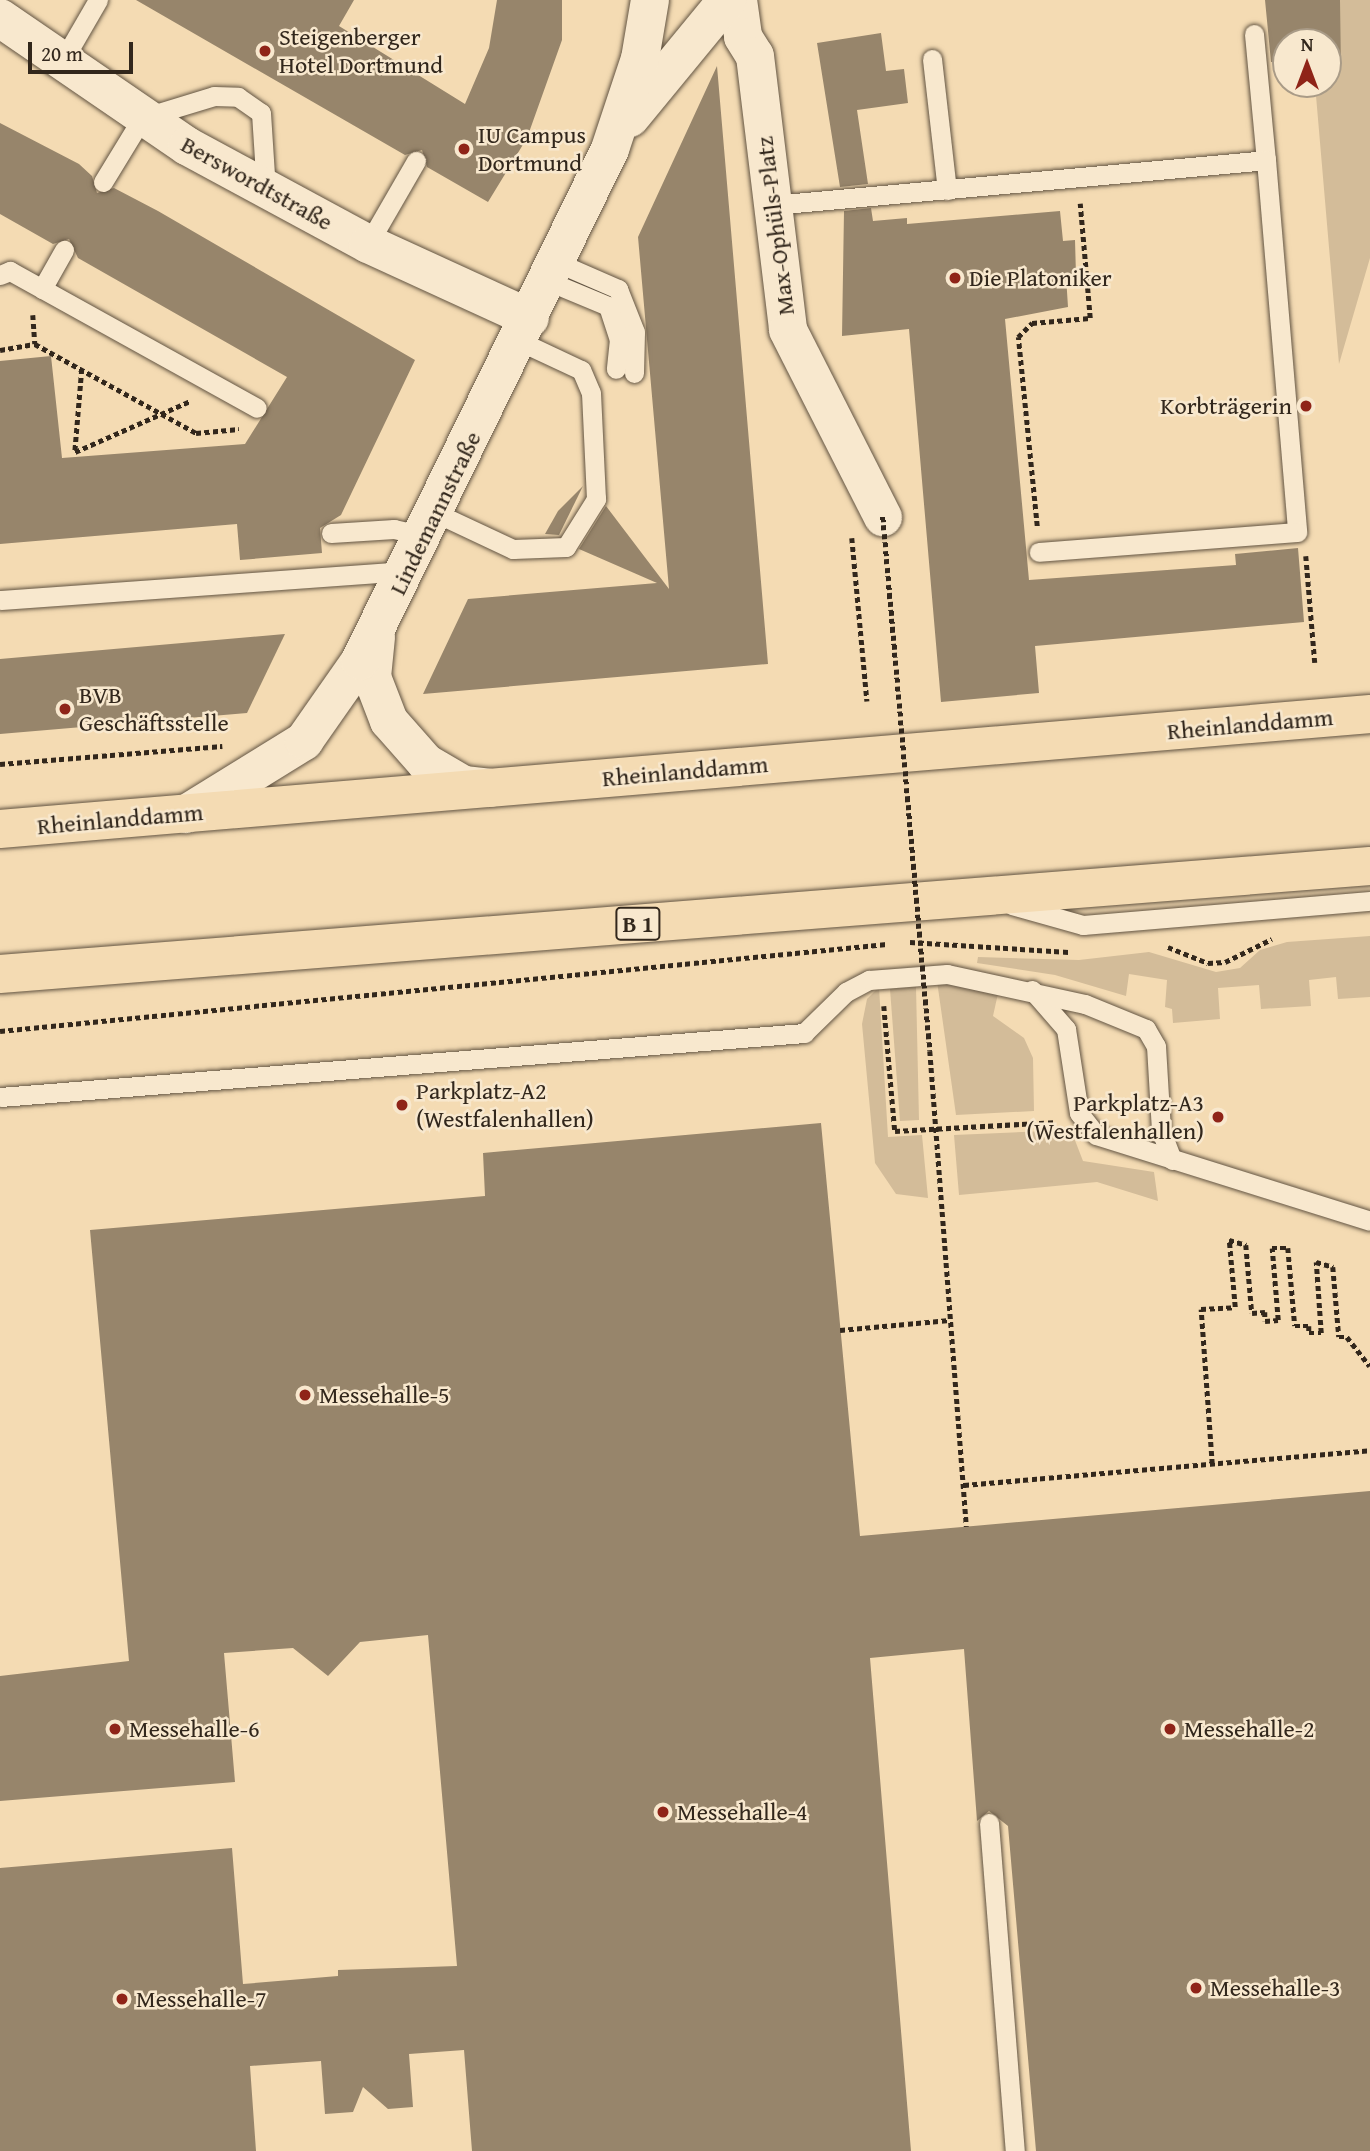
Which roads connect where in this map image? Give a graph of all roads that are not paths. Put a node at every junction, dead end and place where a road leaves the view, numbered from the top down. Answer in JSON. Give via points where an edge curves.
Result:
{"nodes":[{"id":1,"x":98,"y":0,"type":"edge"},
{"id":2,"x":650,"y":0,"type":"edge"},
{"id":3,"x":658,"y":0,"type":"edge"},
{"id":4,"x":731,"y":1,"type":"edge"},
{"id":5,"x":0,"y":18,"type":"edge"},
{"id":6,"x":1254,"y":34,"type":"dead end"},
{"id":7,"x":932,"y":59,"type":"dead end"},
{"id":8,"x":62,"y":62,"type":"junction"},
{"id":9,"x":142,"y":118,"type":"junction"},
{"id":10,"x":610,"y":149,"type":"junction"},
{"id":11,"x":1266,"y":160,"type":"junction"},
{"id":12,"x":416,"y":161,"type":"dead end"},
{"id":13,"x":103,"y":182,"type":"dead end"},
{"id":14,"x":266,"y":190,"type":"junction"},
{"id":15,"x":947,"y":190,"type":"junction"},
{"id":16,"x":773,"y":205,"type":"junction"},
{"id":17,"x":369,"y":244,"type":"junction"},
{"id":18,"x":64,"y":250,"type":"dead end"},
{"id":19,"x":552,"y":272,"type":"junction"},
{"id":20,"x":0,"y":275,"type":"edge"},
{"id":21,"x":42,"y":289,"type":"junction"},
{"id":22,"x":524,"y":329,"type":"junction"},
{"id":23,"x":625,"y":371,"type":"dead end"},
{"id":24,"x":257,"y":408,"type":"road end"},
{"id":25,"x":867,"y":522,"type":"road end"},
{"id":26,"x":430,"y":524,"type":"junction"},
{"id":27,"x":331,"y":533,"type":"dead end"},
{"id":28,"x":1039,"y":552,"type":"road end"},
{"id":29,"x":407,"y":570,"type":"junction"},
{"id":30,"x":0,"y":600,"type":"edge"},
{"id":31,"x":377,"y":631,"type":"junction"},
{"id":32,"x":1370,"y":713,"type":"edge"},
{"id":33,"x":491,"y":788,"type":"junction"},
{"id":34,"x":186,"y":814,"type":"junction"},
{"id":35,"x":0,"y":829,"type":"edge"},
{"id":36,"x":1370,"y":866,"type":"edge"},
{"id":37,"x":994,"y":900,"type":"junction"},
{"id":38,"x":1370,"y":901,"type":"edge"},
{"id":39,"x":0,"y":974,"type":"edge"},
{"id":40,"x":1031,"y":989,"type":"junction"},
{"id":41,"x":0,"y":1097,"type":"edge"},
{"id":42,"x":1172,"y":1160,"type":"junction"},
{"id":43,"x":1370,"y":1221,"type":"edge"},
{"id":44,"x":989,"y":1823,"type":"dead end"},
{"id":45,"x":1015,"y":2151,"type":"edge"}],
"edges":[{"from":1,"to":8,"type":"lane"},
{"from":2,"to":10,"type":"main road","name":"Lindemannstraße","via":[[640,60]]},
{"from":3,"to":4,"type":"main road","via":[[670,18],[690,23]]},
{"from":4,"to":10,"type":"main road","name":"Lindemannstraße"},
{"from":4,"to":16,"type":"main road","name":"Max-Ophüls-Platz","via":[[755,56]]},
{"from":5,"to":8,"type":"main road","name":"Berswordtstraße"},
{"from":6,"to":11,"type":"lane"},
{"from":7,"to":15,"type":"lane"},
{"from":8,"to":9,"type":"main road","name":"Berswordtstraße"},
{"from":9,"to":13,"type":"lane"},
{"from":9,"to":14,"type":"main road","name":"Berswordtstraße"},
{"from":9,"to":14,"type":"lane","via":[[205,97],[252,104],[267,125]]},
{"from":10,"to":19,"type":"main road","name":"Lindemannstraße"},
{"from":11,"to":15,"type":"lane"},
{"from":11,"to":28,"type":"lane","via":[[1297,532]]},
{"from":12,"to":17,"type":"lane"},
{"from":14,"to":17,"type":"main road","name":"Berswordtstraße"},
{"from":15,"to":16,"type":"lane"},
{"from":16,"to":25,"type":"main road","name":"Max-Ophüls-Platz","via":[[788,330]]},
{"from":17,"to":22,"type":"main road","name":"Berswordtstraße"},
{"from":18,"to":21,"type":"lane"},
{"from":19,"to":22,"type":"main road","name":"Lindemannstraße"},
{"from":19,"to":23,"type":"lane","via":[[608,306]]},
{"from":20,"to":21,"type":"lane","via":[[10,271]]},
{"from":21,"to":24,"type":"lane"},
{"from":22,"to":26,"type":"main road","name":"Lindemannstraße"},
{"from":22,"to":26,"type":"lane","via":[[581,370],[591,393],[596,499],[566,547],[513,549]]},
{"from":26,"to":27,"type":"lane"},
{"from":26,"to":29,"type":"main road","name":"Lindemannstraße"},
{"from":29,"to":30,"type":"lane"},
{"from":29,"to":31,"type":"main road","name":"Lindemannstraße"},
{"from":31,"to":33,"type":"main road","via":[[372,677],[389,720],[426,762],[464,785]]},
{"from":31,"to":34,"type":"main road","name":"Lindemannstraße","via":[[304,741]]},
{"from":32,"to":33,"type":"main road","name":"Rheinlanddamm"},
{"from":33,"to":34,"type":"main road","name":"Rheinlanddamm"},
{"from":34,"to":35,"type":"main road","name":"Rheinlanddamm"},
{"from":36,"to":37,"type":"main road","number":"B 1"},
{"from":37,"to":38,"type":"lane","via":[[1083,925]]},
{"from":37,"to":39,"type":"main road","number":"B 1"},
{"from":40,"to":41,"type":"lane","via":[[967,975],[882,976],[846,992],[804,1033]]},
{"from":40,"to":42,"type":"lane","via":[[1066,1029],[1083,1120],[1096,1135]]},
{"from":40,"to":42,"type":"lane","via":[[1139,1024],[1153,1036],[1161,1131]]},
{"from":42,"to":43,"type":"lane"},
{"from":44,"to":45,"type":"lane"}]}
